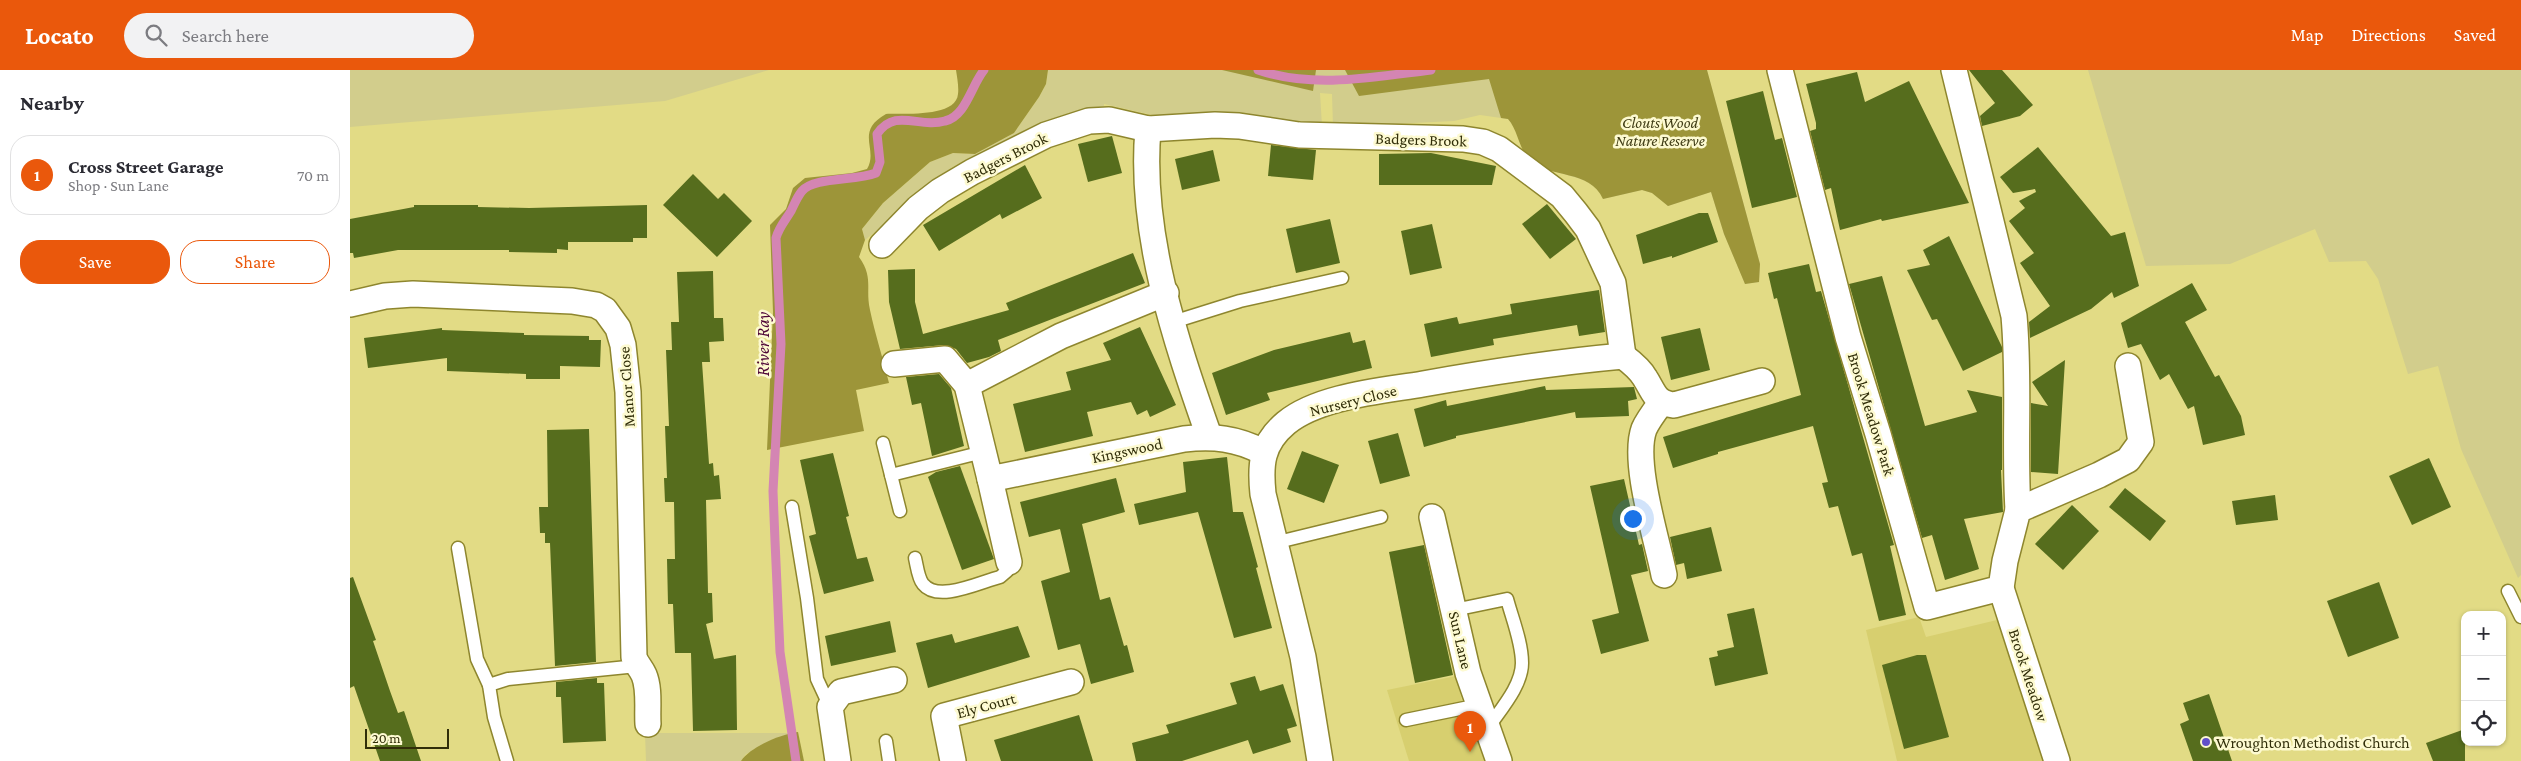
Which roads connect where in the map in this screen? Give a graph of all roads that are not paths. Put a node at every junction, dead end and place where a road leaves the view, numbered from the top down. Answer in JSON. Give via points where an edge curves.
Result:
{"nodes":[{"id":1,"x":1780,"y":70,"type":"edge"},
{"id":2,"x":1954,"y":70,"type":"edge"},
{"id":3,"x":1148,"y":129,"type":"junction"},
{"id":4,"x":882,"y":245,"type":"dead end"},
{"id":5,"x":1342,"y":278,"type":"dead end"},
{"id":6,"x":1166,"y":293,"type":"junction"},
{"id":7,"x":350,"y":304,"type":"edge"},
{"id":8,"x":1173,"y":322,"type":"junction"},
{"id":9,"x":1623,"y":356,"type":"junction"},
{"id":10,"x":894,"y":364,"type":"dead end"},
{"id":11,"x":2128,"y":366,"type":"dead end"},
{"id":12,"x":1762,"y":380,"type":"dead end"},
{"id":13,"x":967,"y":385,"type":"junction"},
{"id":14,"x":1661,"y":403,"type":"junction"},
{"id":15,"x":1209,"y":436,"type":"junction"},
{"id":16,"x":883,"y":443,"type":"dead end"},
{"id":17,"x":983,"y":452,"type":"junction"},
{"id":18,"x":1263,"y":452,"type":"junction"},
{"id":19,"x":891,"y":475,"type":"junction"},
{"id":20,"x":990,"y":479,"type":"junction"},
{"id":21,"x":792,"y":507,"type":"dead end"},
{"id":22,"x":2018,"y":510,"type":"junction"},
{"id":23,"x":900,"y":512,"type":"dead end"},
{"id":24,"x":1381,"y":517,"type":"dead end"},
{"id":25,"x":1432,"y":517,"type":"dead end"},
{"id":26,"x":1274,"y":543,"type":"junction"},
{"id":27,"x":458,"y":548,"type":"dead end"},
{"id":28,"x":915,"y":558,"type":"dead end"},
{"id":29,"x":1009,"y":562,"type":"joint"},
{"id":30,"x":1664,"y":575,"type":"dead end"},
{"id":31,"x":2001,"y":588,"type":"junction"},
{"id":32,"x":2508,"y":591,"type":"dead end"},
{"id":33,"x":1454,"y":610,"type":"junction"},
{"id":34,"x":2521,"y":617,"type":"edge"},
{"id":35,"x":637,"y":666,"type":"junction"},
{"id":36,"x":894,"y":680,"type":"dead end"},
{"id":37,"x":1072,"y":682,"type":"dead end"},
{"id":38,"x":489,"y":685,"type":"junction"},
{"id":39,"x":1479,"y":705,"type":"junction"},
{"id":40,"x":830,"y":708,"type":"junction"},
{"id":41,"x":1406,"y":720,"type":"dead end"},
{"id":42,"x":648,"y":724,"type":"dead end"},
{"id":43,"x":1488,"y":728,"type":"junction"},
{"id":44,"x":886,"y":741,"type":"dead end"},
{"id":45,"x":507,"y":761,"type":"edge"},
{"id":46,"x":838,"y":761,"type":"edge"},
{"id":47,"x":889,"y":761,"type":"edge"},
{"id":48,"x":953,"y":761,"type":"edge"},
{"id":49,"x":1320,"y":761,"type":"edge"},
{"id":50,"x":1499,"y":761,"type":"edge"},
{"id":51,"x":2057,"y":761,"type":"edge"}],
"edges":[{"from":1,"to":31,"type":"street","name":"Brook Meadow Park","via":[[1848,337],[1927,607]]},
{"from":2,"to":22,"type":"street","via":[[2014,316],[2018,357]]},
{"from":3,"to":4,"type":"street","name":"Badgers Brook","via":[[1109,120],[1088,121],[1046,135],[940,191],[918,208]]},
{"from":3,"to":6,"type":"street","via":[[1146,156],[1150,217]]},
{"from":3,"to":9,"type":"street","name":"Badgers Brook","via":[[1215,125],[1299,135],[1428,136],[1483,142],[1499,149],[1562,196],[1588,229],[1613,283]]},
{"from":5,"to":8,"type":"lane","via":[[1240,300]]},
{"from":6,"to":8,"type":"street"},
{"from":6,"to":13,"type":"street","via":[[1061,336]]},
{"from":7,"to":35,"type":"street","name":"Manor Close","via":[[413,294],[572,300],[596,305],[612,318],[622,338],[628,392],[631,604]]},
{"from":8,"to":15,"type":"street"},
{"from":9,"to":14,"type":"street","via":[[1644,377]]},
{"from":9,"to":18,"type":"street","name":"Nursery Close","via":[[1539,364],[1314,406],[1285,424]]},
{"from":10,"to":13,"type":"street","via":[[945,359]]},
{"from":11,"to":22,"type":"street","via":[[2141,442],[2128,460]]},
{"from":12,"to":14,"type":"street","via":[[1674,405]]},
{"from":13,"to":17,"type":"street"},
{"from":14,"to":30,"type":"street","via":[[1644,428],[1641,466]]},
{"from":15,"to":18,"type":"street","name":"Kingswood","via":[[1244,442]]},
{"from":15,"to":20,"type":"street","name":"Kingswood","via":[[1184,438]]},
{"from":16,"to":19,"type":"lane"},
{"from":17,"to":19,"type":"lane"},
{"from":17,"to":20,"type":"street"},
{"from":18,"to":26,"type":"street","via":[[1260,471]]},
{"from":19,"to":23,"type":"lane"},
{"from":20,"to":29,"type":"street"},
{"from":21,"to":40,"type":"lane","via":[[817,679]]},
{"from":22,"to":31,"type":"street","via":[[2004,561]]},
{"from":24,"to":26,"type":"lane"},
{"from":25,"to":33,"type":"street","name":"Sun Lane"},
{"from":26,"to":49,"type":"street","via":[[1303,657]]},
{"from":27,"to":38,"type":"lane","via":[[477,659]]},
{"from":28,"to":29,"type":"lane","via":[[922,583],[930,592],[943,593],[1000,577],[1007,571]]},
{"from":31,"to":51,"type":"street","name":"Brook Meadow"},
{"from":32,"to":34,"type":"lane"},
{"from":33,"to":39,"type":"street","name":"Sun Lane"},
{"from":33,"to":43,"type":"lane","via":[[1507,598],[1522,664],[1520,676]]},
{"from":35,"to":38,"type":"lane","via":[[508,679]]},
{"from":35,"to":42,"type":"street","name":"Manor Close","via":[[644,675],[647,688]]},
{"from":36,"to":40,"type":"street","via":[[841,692]]},
{"from":37,"to":48,"type":"street","name":"Ely Court","via":[[944,716]]},
{"from":38,"to":45,"type":"lane","via":[[494,718]]},
{"from":39,"to":41,"type":"lane"},
{"from":39,"to":43,"type":"street","name":"Sun Lane"},
{"from":40,"to":46,"type":"street"},
{"from":43,"to":50,"type":"street","name":"Sun Lane"},
{"from":44,"to":47,"type":"lane"}]}
